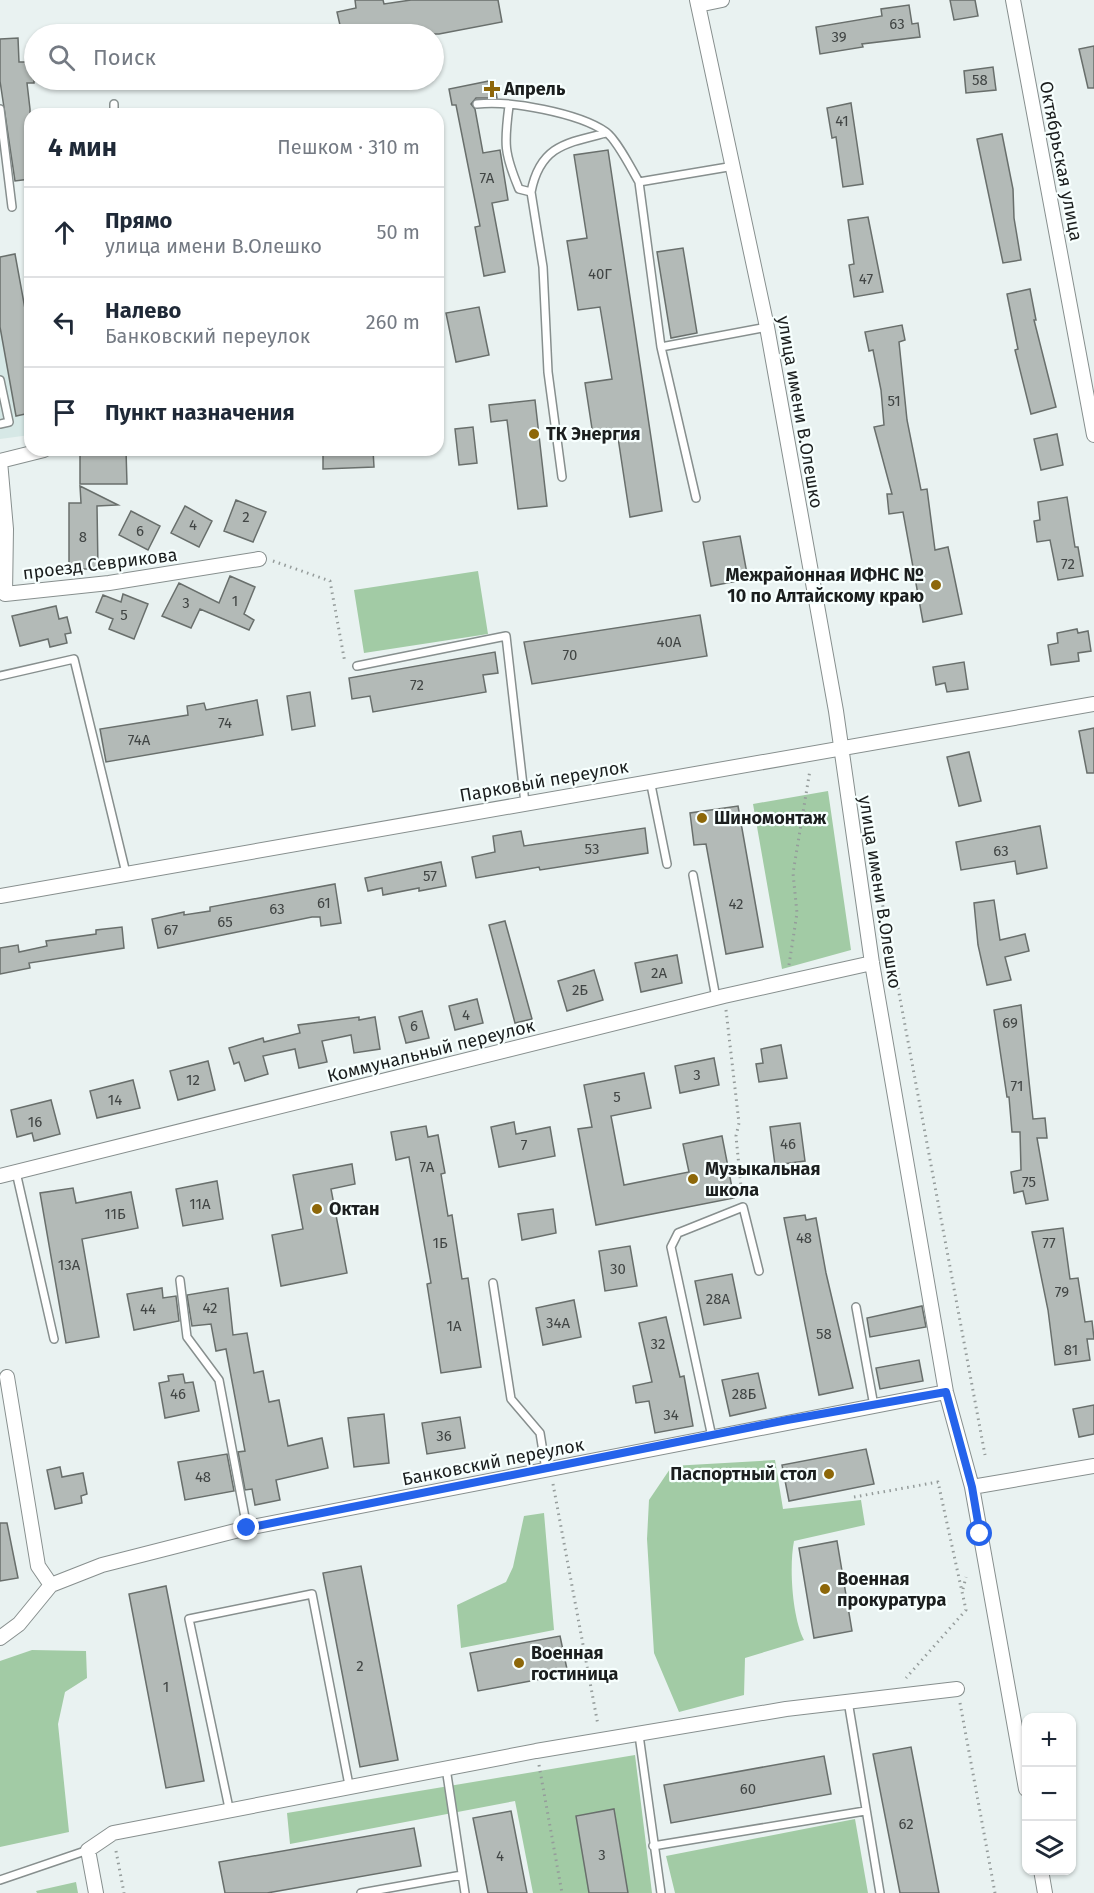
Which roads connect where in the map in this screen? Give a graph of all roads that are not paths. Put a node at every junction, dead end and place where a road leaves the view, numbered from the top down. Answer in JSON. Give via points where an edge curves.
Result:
{"nodes":[{"id":1,"x":722,"y":0,"type":"edge"},
{"id":2,"x":1013,"y":0,"type":"edge"},
{"id":3,"x":697,"y":2,"type":"edge"},
{"id":4,"x":114,"y":104,"type":"dead end"},
{"id":5,"x":477,"y":104,"type":"dead end"},
{"id":6,"x":509,"y":106,"type":"junction"},
{"id":7,"x":114,"y":108,"type":"edge"},
{"id":8,"x":0,"y":109,"type":"edge"},
{"id":9,"x":607,"y":133,"type":"junction"},
{"id":10,"x":734,"y":166,"type":"junction"},
{"id":11,"x":639,"y":182,"type":"junction"},
{"id":12,"x":531,"y":192,"type":"junction"},
{"id":13,"x":12,"y":207,"type":"dead end"},
{"id":14,"x":767,"y":327,"type":"junction"},
{"id":15,"x":661,"y":347,"type":"junction"},
{"id":16,"x":0,"y":380,"type":"edge"},
{"id":17,"x":0,"y":424,"type":"edge"},
{"id":18,"x":1094,"y":435,"type":"edge"},
{"id":19,"x":24,"y":455,"type":"edge"},
{"id":20,"x":562,"y":477,"type":"dead end"},
{"id":21,"x":696,"y":498,"type":"dead end"},
{"id":22,"x":259,"y":559,"type":"road end"},
{"id":23,"x":357,"y":666,"type":"road end"},
{"id":24,"x":0,"y":676,"type":"edge"},
{"id":25,"x":1094,"y":704,"type":"edge"},
{"id":26,"x":841,"y":748,"type":"junction"},
{"id":27,"x":650,"y":780,"type":"junction"},
{"id":28,"x":525,"y":803,"type":"junction"},
{"id":29,"x":668,"y":864,"type":"dead end"},
{"id":30,"x":126,"y":873,"type":"junction"},
{"id":31,"x":693,"y":875,"type":"dead end"},
{"id":32,"x":0,"y":896,"type":"edge"},
{"id":33,"x":872,"y":963,"type":"junction"},
{"id":34,"x":720,"y":997,"type":"junction"},
{"id":35,"x":16,"y":1172,"type":"junction"},
{"id":36,"x":0,"y":1176,"type":"edge"},
{"id":37,"x":759,"y":1271,"type":"dead end"},
{"id":38,"x":180,"y":1280,"type":"dead end"},
{"id":39,"x":493,"y":1283,"type":"dead end"},
{"id":40,"x":856,"y":1307,"type":"dead end"},
{"id":41,"x":54,"y":1339,"type":"dead end"},
{"id":42,"x":7,"y":1377,"type":"dead end"},
{"id":43,"x":946,"y":1392,"type":"junction"},
{"id":44,"x":874,"y":1406,"type":"junction"},
{"id":45,"x":712,"y":1437,"type":"junction"},
{"id":46,"x":1094,"y":1466,"type":"edge"},
{"id":47,"x":548,"y":1470,"type":"junction"},
{"id":48,"x":972,"y":1487,"type":"junction"},
{"id":49,"x":247,"y":1528,"type":"junction"},
{"id":50,"x":51,"y":1585,"type":"junction"},
{"id":51,"x":0,"y":1638,"type":"edge"},
{"id":52,"x":957,"y":1689,"type":"road end"},
{"id":53,"x":848,"y":1701,"type":"junction"},
{"id":54,"x":639,"y":1736,"type":"junction"},
{"id":55,"x":1022,"y":1767,"type":"edge"},
{"id":56,"x":446,"y":1768,"type":"junction"},
{"id":57,"x":349,"y":1785,"type":"junction"},
{"id":58,"x":229,"y":1808,"type":"junction"},
{"id":59,"x":865,"y":1811,"type":"junction"},
{"id":60,"x":653,"y":1846,"type":"junction"},
{"id":61,"x":88,"y":1850,"type":"junction"},
{"id":62,"x":462,"y":1875,"type":"junction"},
{"id":63,"x":1042,"y":1875,"type":"edge"},
{"id":64,"x":0,"y":1880,"type":"edge"},
{"id":65,"x":96,"y":1893,"type":"edge"},
{"id":66,"x":361,"y":1893,"type":"edge"},
{"id":67,"x":465,"y":1893,"type":"edge"},
{"id":68,"x":661,"y":1893,"type":"edge"},
{"id":69,"x":880,"y":1893,"type":"edge"},
{"id":70,"x":1045,"y":1893,"type":"edge"}],
"edges":[{"from":1,"to":3,"type":"street"},
{"from":2,"to":18,"type":"street","name":"Октябрьская улица"},
{"from":3,"to":10,"type":"street","name":"улица имени В.Олешко"},
{"from":4,"to":7,"type":"lane"},
{"from":5,"to":6,"type":"lane"},
{"from":6,"to":9,"type":"lane","via":[[548,108]]},
{"from":6,"to":12,"type":"lane","via":[[504,142],[507,160],[519,189]]},
{"from":8,"to":13,"type":"lane"},
{"from":9,"to":11,"type":"lane"},
{"from":9,"to":12,"type":"lane","via":[[560,144],[535,170]]},
{"from":10,"to":11,"type":"lane"},
{"from":10,"to":14,"type":"street","name":"улица имени В.Олешко"},
{"from":11,"to":15,"type":"lane"},
{"from":12,"to":20,"type":"lane","via":[[543,267],[548,372]]},
{"from":14,"to":15,"type":"lane"},
{"from":14,"to":26,"type":"street","name":"улица имени В.Олешко"},
{"from":15,"to":21,"type":"lane"},
{"from":16,"to":17,"type":"lane","via":[[9,422]]},
{"from":19,"to":22,"type":"street","name":"проезд Севрикова","via":[[0,461],[6,529],[5,594],[109,583]]},
{"from":23,"to":28,"type":"lane","via":[[506,636]]},
{"from":24,"to":30,"type":"lane","via":[[74,659]]},
{"from":25,"to":26,"type":"street","name":"Парковый переулок"},
{"from":26,"to":27,"type":"street","name":"Парковый переулок"},
{"from":26,"to":33,"type":"street","name":"улица имени В.Олешко"},
{"from":27,"to":28,"type":"street","name":"Парковый переулок"},
{"from":27,"to":29,"type":"lane"},
{"from":28,"to":30,"type":"street","name":"Парковый переулок"},
{"from":30,"to":32,"type":"street","name":"Парковый переулок"},
{"from":31,"to":34,"type":"lane"},
{"from":33,"to":34,"type":"street","name":"Коммунальный переулок"},
{"from":33,"to":43,"type":"street","name":"улица имени В.Олешко"},
{"from":34,"to":35,"type":"street","name":"Коммунальный переулок"},
{"from":35,"to":36,"type":"street","name":"Коммунальный переулок"},
{"from":35,"to":41,"type":"lane"},
{"from":37,"to":45,"type":"lane","via":[[743,1208],[678,1233],[671,1247]]},
{"from":38,"to":49,"type":"lane","via":[[187,1337],[219,1380]]},
{"from":39,"to":47,"type":"lane","via":[[511,1399],[540,1433]]},
{"from":40,"to":44,"type":"lane"},
{"from":42,"to":50,"type":"street","via":[[38,1566]]},
{"from":43,"to":44,"type":"street","name":"Банковский переулок"},
{"from":43,"to":48,"type":"street","name":"улица имени В.Олешко"},
{"from":44,"to":45,"type":"street","name":"Банковский переулок"},
{"from":45,"to":47,"type":"street","name":"Банковский переулок"},
{"from":46,"to":48,"type":"street"},
{"from":47,"to":49,"type":"street","name":"Банковский переулок"},
{"from":48,"to":55,"type":"street","name":"улица имени В.Олешко"},
{"from":49,"to":50,"type":"street","name":"Банковский переулок","via":[[102,1565]]},
{"from":50,"to":51,"type":"street","name":"Банковский переулок","via":[[19,1624]]},
{"from":52,"to":53,"type":"street"},
{"from":53,"to":54,"type":"street"},
{"from":53,"to":59,"type":"lane"},
{"from":54,"to":56,"type":"street"},
{"from":54,"to":60,"type":"lane"},
{"from":56,"to":57,"type":"street"},
{"from":56,"to":62,"type":"lane"},
{"from":57,"to":58,"type":"street"},
{"from":57,"to":58,"type":"lane","via":[[312,1594],[189,1619]]},
{"from":58,"to":61,"type":"street","via":[[113,1833]]},
{"from":59,"to":60,"type":"lane"},
{"from":59,"to":69,"type":"lane"},
{"from":60,"to":68,"type":"lane"},
{"from":61,"to":64,"type":"lane"},
{"from":61,"to":65,"type":"street"},
{"from":62,"to":66,"type":"lane"},
{"from":62,"to":67,"type":"lane"},
{"from":63,"to":70,"type":"street"}]}
